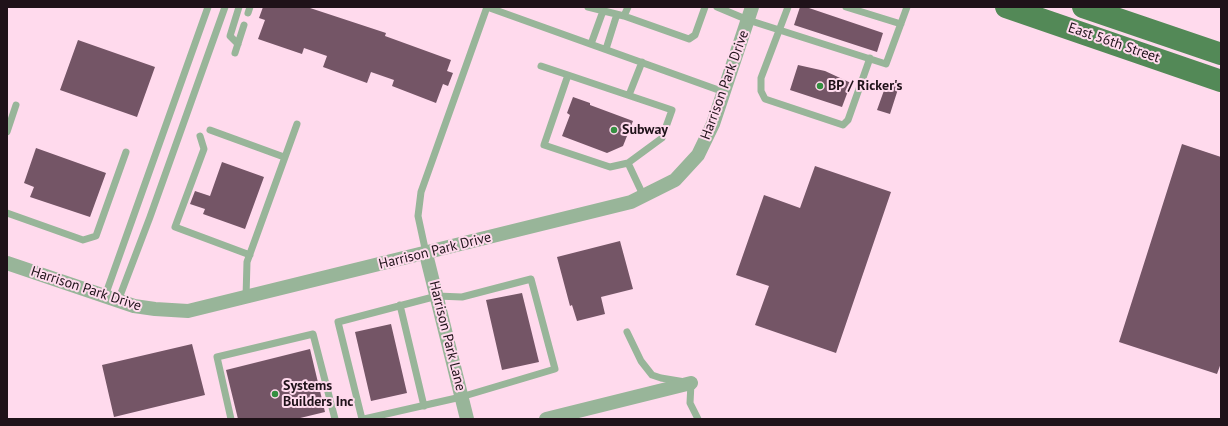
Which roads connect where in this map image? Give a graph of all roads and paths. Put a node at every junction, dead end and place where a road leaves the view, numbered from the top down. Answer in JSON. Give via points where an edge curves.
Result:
{"nodes":[{"id":1,"x":208,"y":7,"type":"edge"},
{"id":2,"x":225,"y":7,"type":"edge"},
{"id":3,"x":239,"y":7,"type":"edge"},
{"id":4,"x":487,"y":7,"type":"edge"},
{"id":5,"x":588,"y":7,"type":"edge"},
{"id":6,"x":628,"y":7,"type":"edge"},
{"id":7,"x":705,"y":7,"type":"edge"},
{"id":8,"x":717,"y":7,"type":"edge"},
{"id":9,"x":788,"y":7,"type":"edge"},
{"id":10,"x":846,"y":7,"type":"edge"},
{"id":11,"x":907,"y":7,"type":"edge"},
{"id":12,"x":1006,"y":7,"type":"edge"},
{"id":13,"x":1040,"y":7,"type":"edge"},
{"id":14,"x":1077,"y":7,"type":"edge"},
{"id":15,"x":1083,"y":7,"type":"edge"},
{"id":16,"x":603,"y":11,"type":"junction"},
{"id":17,"x":750,"y":13,"type":"edge"},
{"id":18,"x":621,"y":15,"type":"junction"},
{"id":19,"x":901,"y":24,"type":"junction"},
{"id":20,"x":244,"y":25,"type":"dead end"},
{"id":21,"x":778,"y":29,"type":"junction"},
{"id":22,"x":238,"y":44,"type":"junction"},
{"id":23,"x":591,"y":44,"type":"junction"},
{"id":24,"x":606,"y":49,"type":"junction"},
{"id":25,"x":235,"y":53,"type":"dead end"},
{"id":26,"x":1221,"y":54,"type":"edge"},
{"id":27,"x":870,"y":58,"type":"junction"},
{"id":28,"x":642,"y":62,"type":"junction"},
{"id":29,"x":541,"y":66,"type":"dead end"},
{"id":30,"x":568,"y":75,"type":"junction"},
{"id":31,"x":1221,"y":81,"type":"edge"},
{"id":32,"x":724,"y":92,"type":"junction"},
{"id":33,"x":629,"y":96,"type":"junction"},
{"id":34,"x":16,"y":105,"type":"dead end"},
{"id":35,"x":297,"y":124,"type":"dead end"},
{"id":36,"x":210,"y":130,"type":"dead end"},
{"id":37,"x":7,"y":132,"type":"edge"},
{"id":38,"x":200,"y":136,"type":"dead end"},
{"id":39,"x":126,"y":152,"type":"dead end"},
{"id":40,"x":284,"y":157,"type":"junction"},
{"id":41,"x":628,"y":163,"type":"junction"},
{"id":42,"x":644,"y":197,"type":"junction"},
{"id":43,"x":7,"y":213,"type":"edge"},
{"id":44,"x":426,"y":254,"type":"junction"},
{"id":45,"x":250,"y":255,"type":"junction"},
{"id":46,"x":7,"y":263,"type":"edge"},
{"id":47,"x":437,"y":296,"type":"junction"},
{"id":48,"x":246,"y":297,"type":"junction"},
{"id":49,"x":111,"y":299,"type":"junction"},
{"id":50,"x":400,"y":306,"type":"junction"},
{"id":51,"x":627,"y":332,"type":"dead end"},
{"id":52,"x":691,"y":382,"type":"junction"},
{"id":53,"x":462,"y":397,"type":"junction"},
{"id":54,"x":424,"y":406,"type":"junction"},
{"id":55,"x":231,"y":419,"type":"edge"},
{"id":56,"x":334,"y":419,"type":"edge"},
{"id":57,"x":363,"y":419,"type":"edge"},
{"id":58,"x":467,"y":419,"type":"edge"},
{"id":59,"x":546,"y":419,"type":"edge"},
{"id":60,"x":697,"y":419,"type":"edge"}],
"edges":[{"from":1,"to":49,"type":"lane"},
{"from":2,"to":49,"type":"lane","via":[[153,210]]},
{"from":3,"to":22,"type":"lane","via":[[230,36]]},
{"from":4,"to":23,"type":"lane"},
{"from":4,"to":44,"type":"lane","via":[[420,192],[418,216]]},
{"from":5,"to":16,"type":"lane"},
{"from":6,"to":18,"type":"lane"},
{"from":7,"to":18,"type":"lane","via":[[695,34],[690,39]]},
{"from":8,"to":17,"type":"lane"},
{"from":9,"to":21,"type":"lane"},
{"from":10,"to":19,"type":"lane"},
{"from":11,"to":19,"type":"lane"},
{"from":12,"to":31,"type":"main road","name":"East 56th Street"},
{"from":13,"to":14,"type":"main road","via":[[1066,14],[1074,12]]},
{"from":15,"to":26,"type":"main road","name":"East 56th Street"},
{"from":16,"to":18,"type":"lane"},
{"from":16,"to":23,"type":"lane"},
{"from":17,"to":21,"type":"lane"},
{"from":17,"to":32,"type":"street","name":"Harrison Park Drive"},
{"from":18,"to":24,"type":"lane"},
{"from":19,"to":27,"type":"lane","via":[[886,64]]},
{"from":20,"to":22,"type":"lane"},
{"from":21,"to":27,"type":"lane"},
{"from":21,"to":27,"type":"lane","via":[[761,78],[761,92],[765,99],[843,125],[848,120]]},
{"from":22,"to":25,"type":"lane"},
{"from":23,"to":24,"type":"lane"},
{"from":24,"to":28,"type":"lane"},
{"from":28,"to":32,"type":"lane"},
{"from":28,"to":33,"type":"lane"},
{"from":29,"to":30,"type":"lane"},
{"from":30,"to":33,"type":"lane"},
{"from":30,"to":41,"type":"lane","via":[[544,145],[610,167]]},
{"from":32,"to":42,"type":"street","name":"Harrison Park Drive","via":[[713,124],[698,155],[675,180]]},
{"from":33,"to":41,"type":"lane","via":[[672,110],[662,138]]},
{"from":34,"to":37,"type":"lane"},
{"from":35,"to":40,"type":"lane"},
{"from":36,"to":40,"type":"lane"},
{"from":38,"to":45,"type":"lane","via":[[204,149],[175,227]]},
{"from":39,"to":43,"type":"lane","via":[[96,236],[83,240]]},
{"from":40,"to":45,"type":"lane"},
{"from":41,"to":42,"type":"lane"},
{"from":42,"to":44,"type":"street","name":"Harrison Park Drive"},
{"from":44,"to":47,"type":"street","name":"Harrison Park Lane"},
{"from":44,"to":48,"type":"street","name":"Harrison Park Drive"},
{"from":45,"to":48,"type":"lane","via":[[247,262]]},
{"from":46,"to":49,"type":"street","name":"Harrison Park Drive"},
{"from":47,"to":50,"type":"lane"},
{"from":47,"to":53,"type":"street","name":"Harrison Park Lane"},
{"from":47,"to":53,"type":"lane","via":[[462,297],[531,279],[555,369]]},
{"from":48,"to":49,"type":"street","name":"Harrison Park Drive","via":[[188,312],[155,309]]},
{"from":50,"to":54,"type":"lane"},
{"from":50,"to":57,"type":"lane","via":[[338,322]]},
{"from":51,"to":52,"type":"lane","via":[[641,361],[652,375]]},
{"from":52,"to":59,"type":"street"},
{"from":52,"to":60,"type":"lane","via":[[690,403]]},
{"from":53,"to":54,"type":"lane"},
{"from":53,"to":58,"type":"street","name":"Harrison Park Lane"},
{"from":54,"to":57,"type":"lane"},
{"from":55,"to":56,"type":"lane","via":[[217,356],[313,334]]}]}
